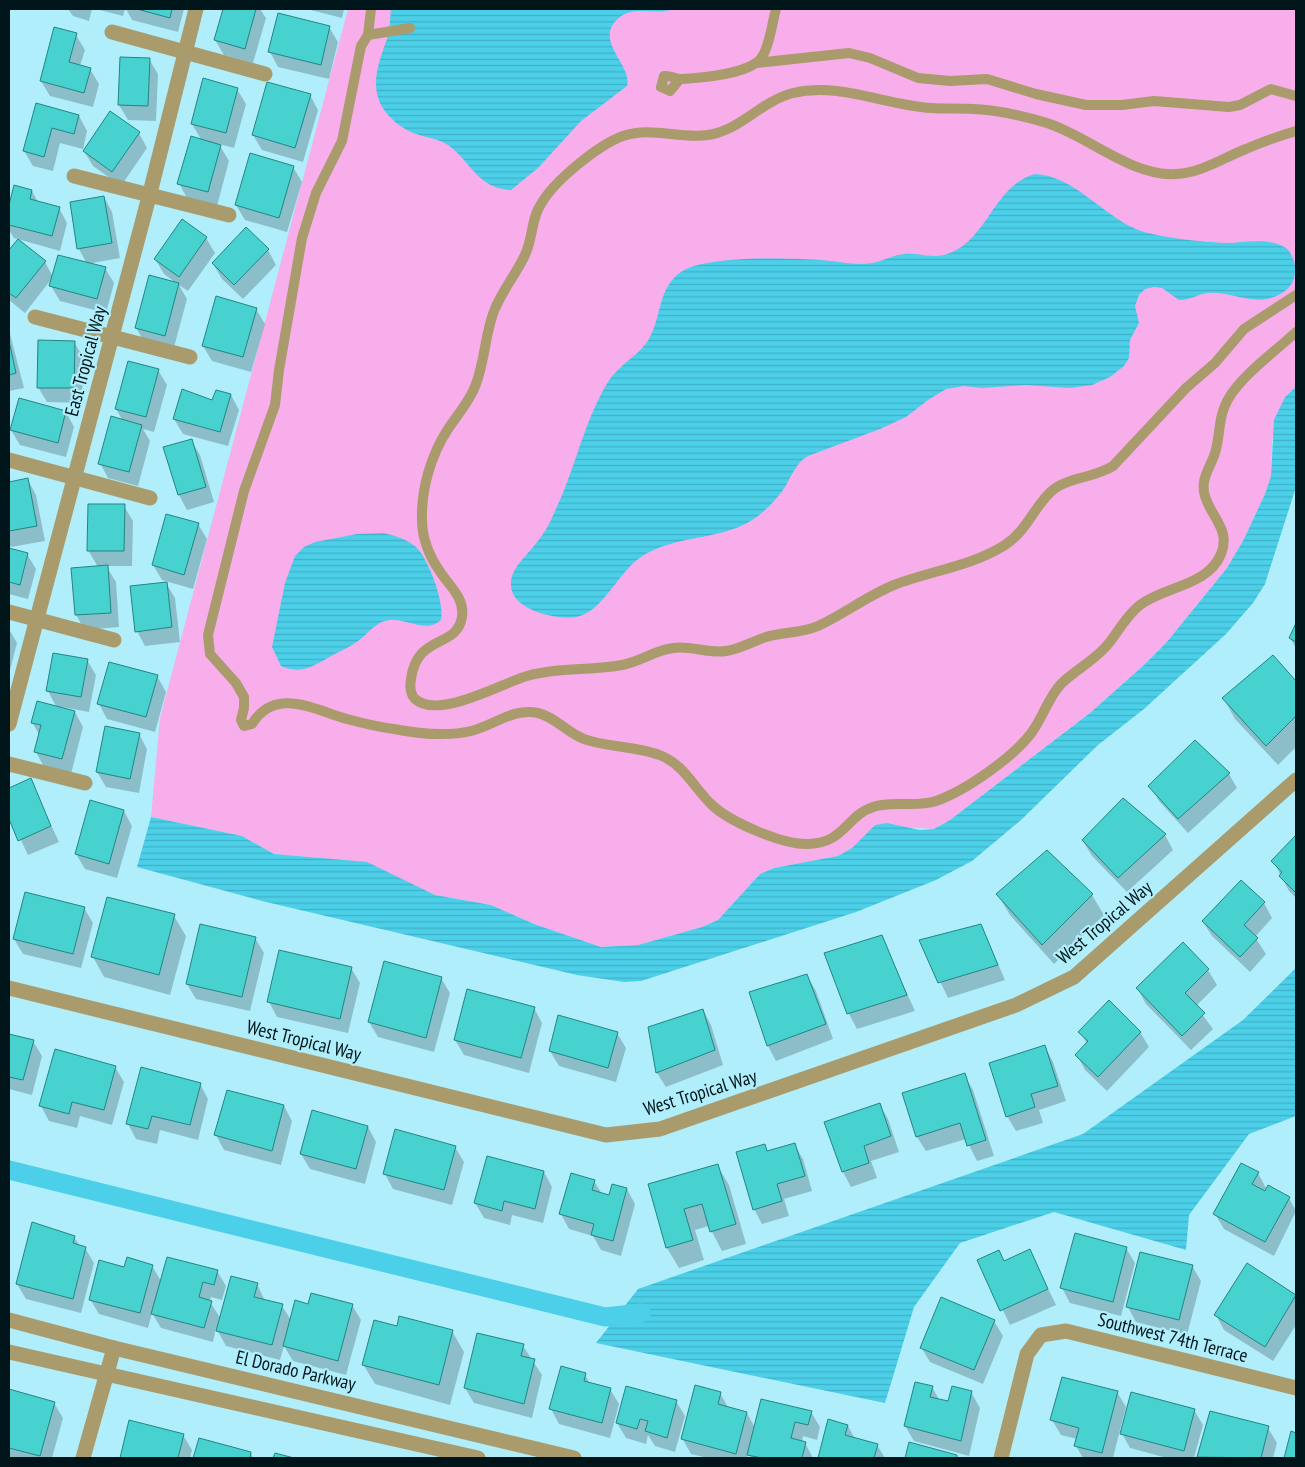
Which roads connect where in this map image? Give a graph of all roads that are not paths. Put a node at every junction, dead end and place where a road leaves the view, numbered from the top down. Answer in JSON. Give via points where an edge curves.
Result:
{"nodes":[{"id":1,"x":196,"y":9,"type":"edge"},
{"id":2,"x":370,"y":9,"type":"edge"},
{"id":3,"x":776,"y":9,"type":"edge"},
{"id":4,"x":410,"y":28,"type":"dead end"},
{"id":5,"x":112,"y":32,"type":"dead end"},
{"id":6,"x":368,"y":35,"type":"junction"},
{"id":7,"x":186,"y":52,"type":"junction"},
{"id":8,"x":756,"y":63,"type":"junction"},
{"id":9,"x":266,"y":74,"type":"dead end"},
{"id":10,"x":679,"y":80,"type":"dead end"},
{"id":11,"x":1296,"y":96,"type":"edge"},
{"id":12,"x":1296,"y":131,"type":"edge"},
{"id":13,"x":74,"y":176,"type":"dead end"},
{"id":14,"x":150,"y":193,"type":"junction"},
{"id":15,"x":229,"y":215,"type":"dead end"},
{"id":16,"x":1296,"y":295,"type":"edge"},
{"id":17,"x":35,"y":317,"type":"dead end"},
{"id":18,"x":1296,"y":332,"type":"edge"},
{"id":19,"x":112,"y":337,"type":"junction"},
{"id":20,"x":190,"y":357,"type":"dead end"},
{"id":21,"x":9,"y":460,"type":"edge"},
{"id":22,"x":74,"y":477,"type":"junction"},
{"id":23,"x":150,"y":498,"type":"dead end"},
{"id":24,"x":9,"y":612,"type":"edge"},
{"id":25,"x":36,"y":620,"type":"junction"},
{"id":26,"x":114,"y":640,"type":"dead end"},
{"id":27,"x":9,"y":724,"type":"edge"},
{"id":28,"x":9,"y":764,"type":"edge"},
{"id":29,"x":1296,"y":780,"type":"edge"},
{"id":30,"x":85,"y":783,"type":"dead end"},
{"id":31,"x":9,"y":988,"type":"edge"},
{"id":32,"x":9,"y":1320,"type":"edge"},
{"id":33,"x":114,"y":1348,"type":"junction"},
{"id":34,"x":9,"y":1352,"type":"edge"},
{"id":35,"x":108,"y":1373,"type":"junction"},
{"id":36,"x":1296,"y":1388,"type":"edge"},
{"id":37,"x":554,"y":1456,"type":"edge"},
{"id":38,"x":83,"y":1458,"type":"edge"},
{"id":39,"x":478,"y":1458,"type":"edge"},
{"id":40,"x":574,"y":1458,"type":"edge"},
{"id":41,"x":1001,"y":1458,"type":"edge"}],
"edges":[{"from":1,"to":7,"type":"street","name":"East Tropical Way"},
{"from":2,"to":6,"type":"lane"},
{"from":3,"to":8,"type":"lane","via":[[763,56]]},
{"from":4,"to":6,"type":"lane"},
{"from":5,"to":7,"type":"street"},
{"from":6,"to":18,"type":"lane","via":[[360,46],[342,141],[316,193],[302,238],[274,405],[244,491],[208,635],[210,654],[232,677],[244,697],[241,720],[244,726],[252,724],[264,709],[288,703],[317,707],[343,718],[382,727],[442,734],[478,729],[519,713],[536,713],[584,739],[645,750],[672,761],[723,814],[774,837],[802,844],[835,837],[862,812],[876,805],[935,801],[987,771],[1026,739],[1062,683],[1102,652],[1141,604],[1192,581],[1214,566],[1222,552],[1223,531],[1207,502],[1203,487],[1216,448],[1223,409],[1241,383]]},
{"from":7,"to":9,"type":"street"},
{"from":7,"to":14,"type":"street","name":"East Tropical Way"},
{"from":8,"to":10,"type":"lane","via":[[724,73]]},
{"from":8,"to":11,"type":"lane","via":[[849,53],[918,78],[950,81],[987,79],[1086,105],[1154,101],[1230,107],[1270,89]]},
{"from":12,"to":16,"type":"lane","via":[[1198,170],[1163,174],[1124,161],[1050,124],[978,109],[932,108],[856,93],[812,90],[775,99],[719,133],[690,136],[643,131],[606,144],[542,202],[526,254],[495,308],[475,388],[434,455],[427,478],[421,525],[439,572],[462,606],[462,617],[451,636],[425,648],[417,656],[410,682],[411,694],[423,702],[448,704],[524,676],[622,665],[671,648],[725,651],[766,637],[813,629],[890,587],[984,555],[1007,544],[1024,529],[1047,495],[1058,486],[1099,475],[1113,466],[1244,330]]},
{"from":13,"to":14,"type":"street"},
{"from":14,"to":15,"type":"street"},
{"from":14,"to":19,"type":"street","name":"East Tropical Way"},
{"from":17,"to":19,"type":"street"},
{"from":19,"to":20,"type":"street"},
{"from":19,"to":22,"type":"street","name":"East Tropical Way"},
{"from":21,"to":22,"type":"street"},
{"from":22,"to":23,"type":"street"},
{"from":22,"to":25,"type":"street","name":"East Tropical Way"},
{"from":24,"to":25,"type":"street"},
{"from":25,"to":26,"type":"street"},
{"from":25,"to":27,"type":"street","name":"East Tropical Way"},
{"from":28,"to":30,"type":"street"},
{"from":29,"to":31,"type":"street","name":"West Tropical Way","via":[[1074,978],[1016,1006],[660,1129],[606,1135]]},
{"from":32,"to":33,"type":"street","name":"El Dorado Parkway"},
{"from":33,"to":35,"type":"street"},
{"from":33,"to":37,"type":"street","name":"El Dorado Parkway"},
{"from":34,"to":35,"type":"street"},
{"from":35,"to":38,"type":"street"},
{"from":35,"to":39,"type":"street"},
{"from":36,"to":41,"type":"street","name":"Southwest 74th Terrace","via":[[1066,1332],[1040,1335],[1027,1354]]},
{"from":37,"to":40,"type":"street","name":"El Dorado Parkway"}]}
